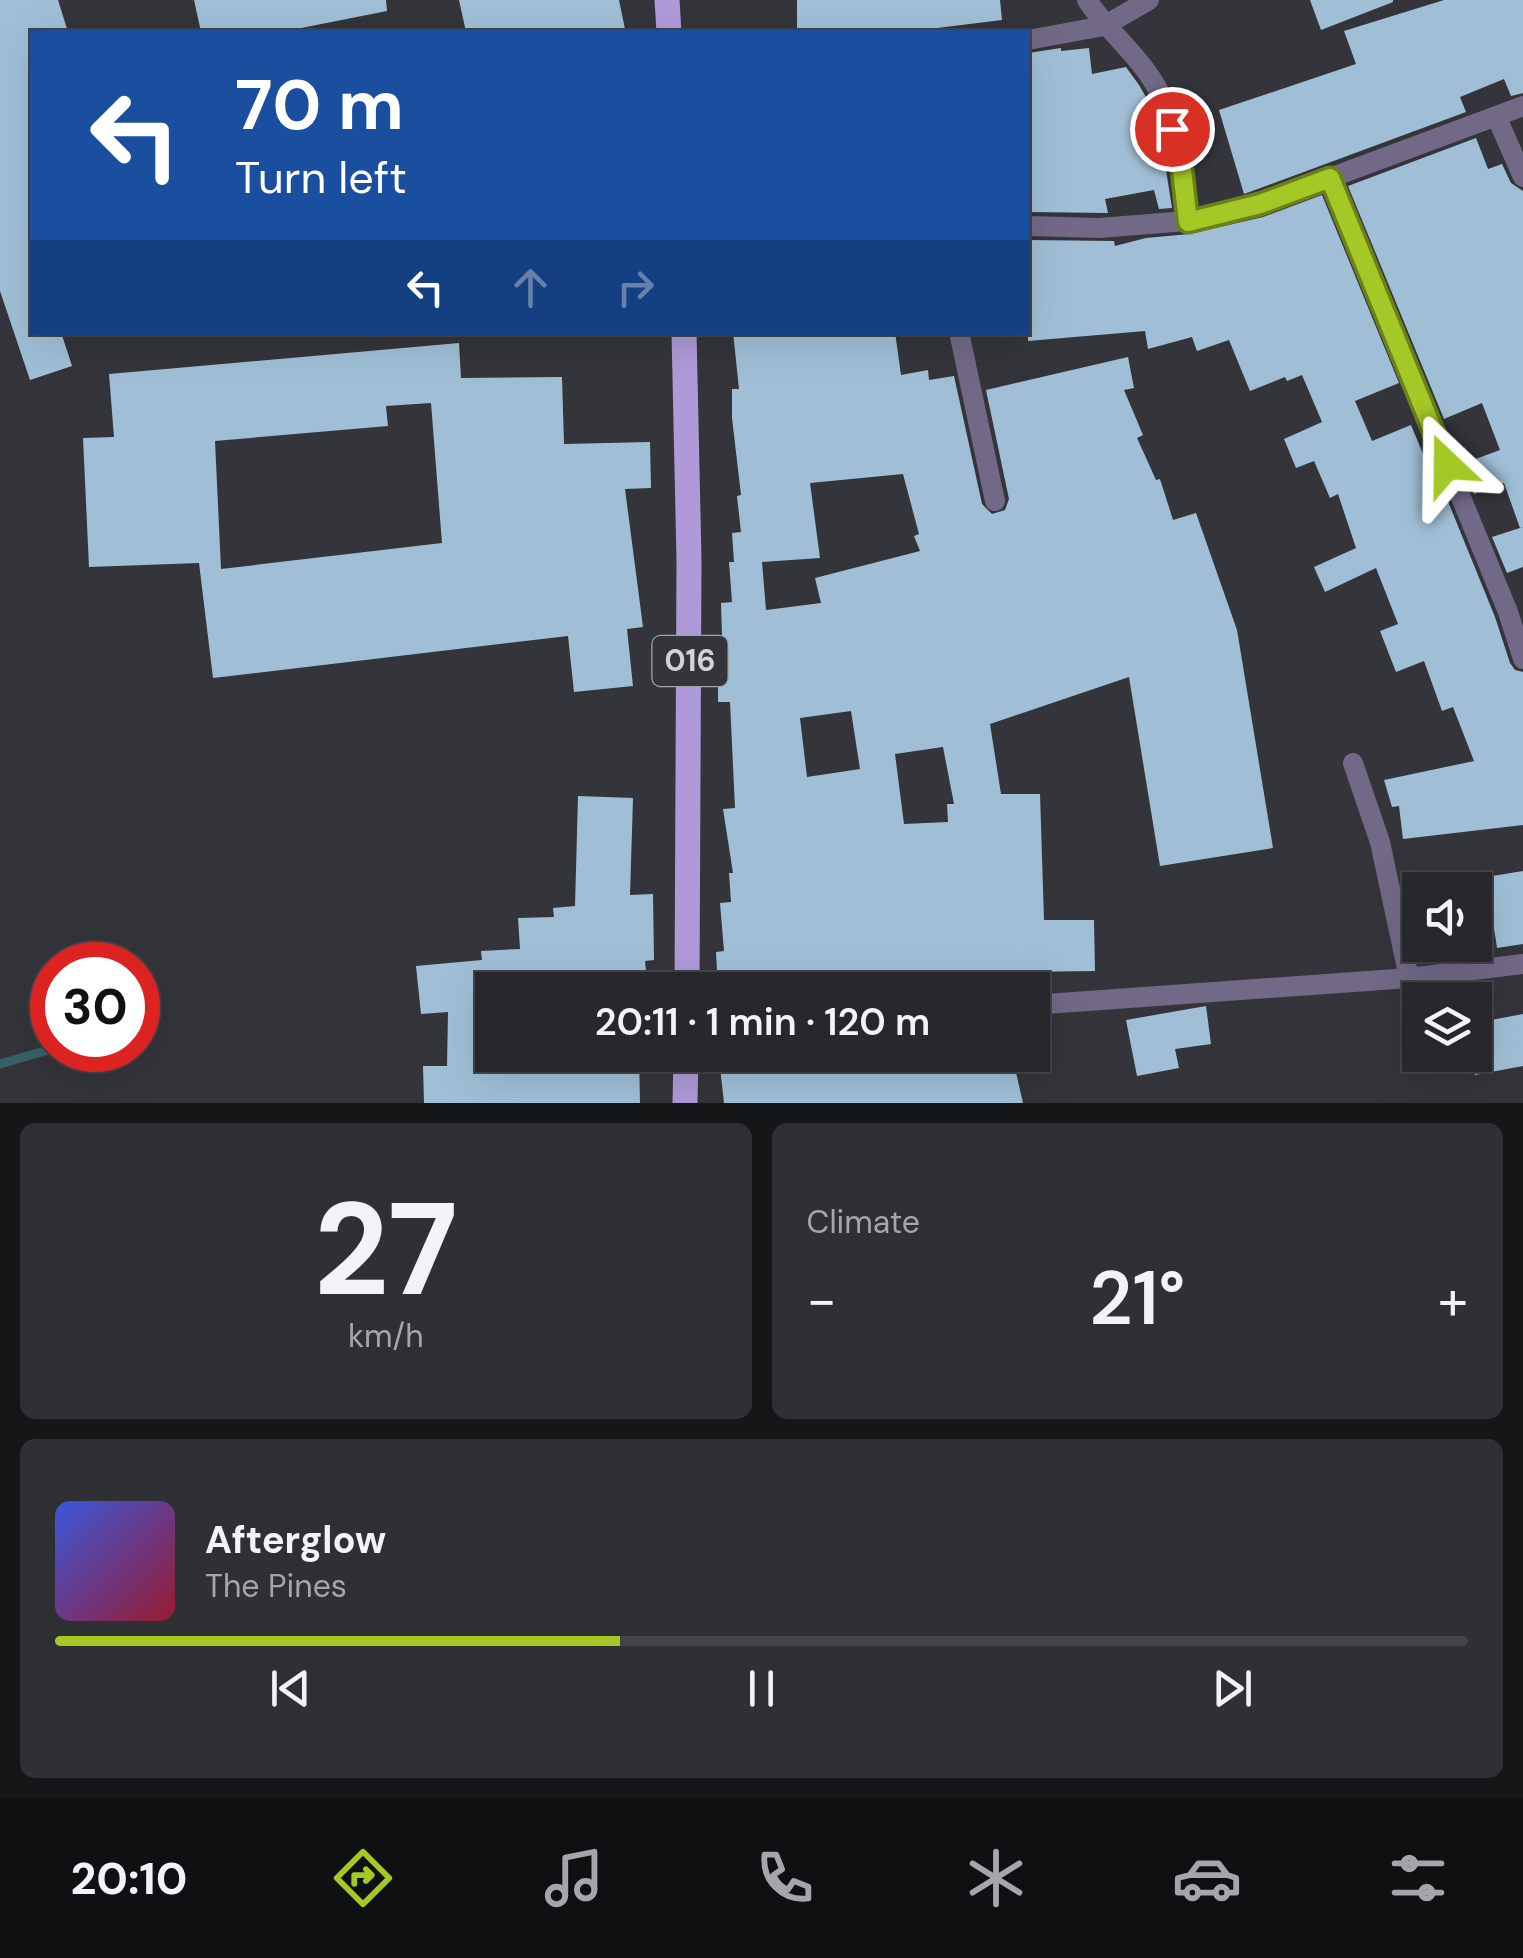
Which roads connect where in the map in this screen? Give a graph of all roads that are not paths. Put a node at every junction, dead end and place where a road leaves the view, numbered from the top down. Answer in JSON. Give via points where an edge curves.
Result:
{"nodes":[{"id":1,"x":667,"y":0,"type":"edge"},
{"id":2,"x":1087,"y":0,"type":"edge"},
{"id":3,"x":1149,"y":0,"type":"edge"},
{"id":4,"x":1104,"y":26,"type":"junction"},
{"id":5,"x":669,"y":30,"type":"edge"},
{"id":6,"x":1030,"y":40,"type":"edge"},
{"id":7,"x":1523,"y":106,"type":"edge"},
{"id":8,"x":1497,"y":118,"type":"junction"},
{"id":9,"x":1523,"y":177,"type":"edge"},
{"id":10,"x":1330,"y":178,"type":"junction"},
{"id":11,"x":1188,"y":222,"type":"junction"},
{"id":12,"x":1030,"y":226,"type":"edge"},
{"id":13,"x":684,"y":335,"type":"edge"},
{"id":14,"x":960,"y":335,"type":"edge"},
{"id":15,"x":996,"y":501,"type":"dead end"},
{"id":16,"x":1523,"y":660,"type":"edge"},
{"id":17,"x":1353,"y":763,"type":"dead end"},
{"id":18,"x":1523,"y":964,"type":"edge"},
{"id":19,"x":687,"y":972,"type":"edge"},
{"id":20,"x":1409,"y":978,"type":"junction"},
{"id":21,"x":1050,"y":1004,"type":"edge"},
{"id":22,"x":686,"y":1072,"type":"edge"},
{"id":23,"x":685,"y":1103,"type":"edge"}],
"edges":[{"from":1,"to":5,"type":"main road"},
{"from":2,"to":4,"type":"street"},
{"from":3,"to":4,"type":"street"},
{"from":4,"to":6,"type":"street"},
{"from":4,"to":11,"type":"street","via":[[1154,82],[1182,170]]},
{"from":7,"to":8,"type":"street"},
{"from":8,"to":9,"type":"street"},
{"from":8,"to":10,"type":"street"},
{"from":10,"to":11,"type":"street"},
{"from":10,"to":16,"type":"street"},
{"from":11,"to":12,"type":"street"},
{"from":13,"to":19,"type":"main road","number":"016"},
{"from":14,"to":15,"type":"street"},
{"from":17,"to":20,"type":"street","via":[[1380,842]]},
{"from":18,"to":20,"type":"street"},
{"from":20,"to":21,"type":"street"},
{"from":22,"to":23,"type":"main road"}]}
